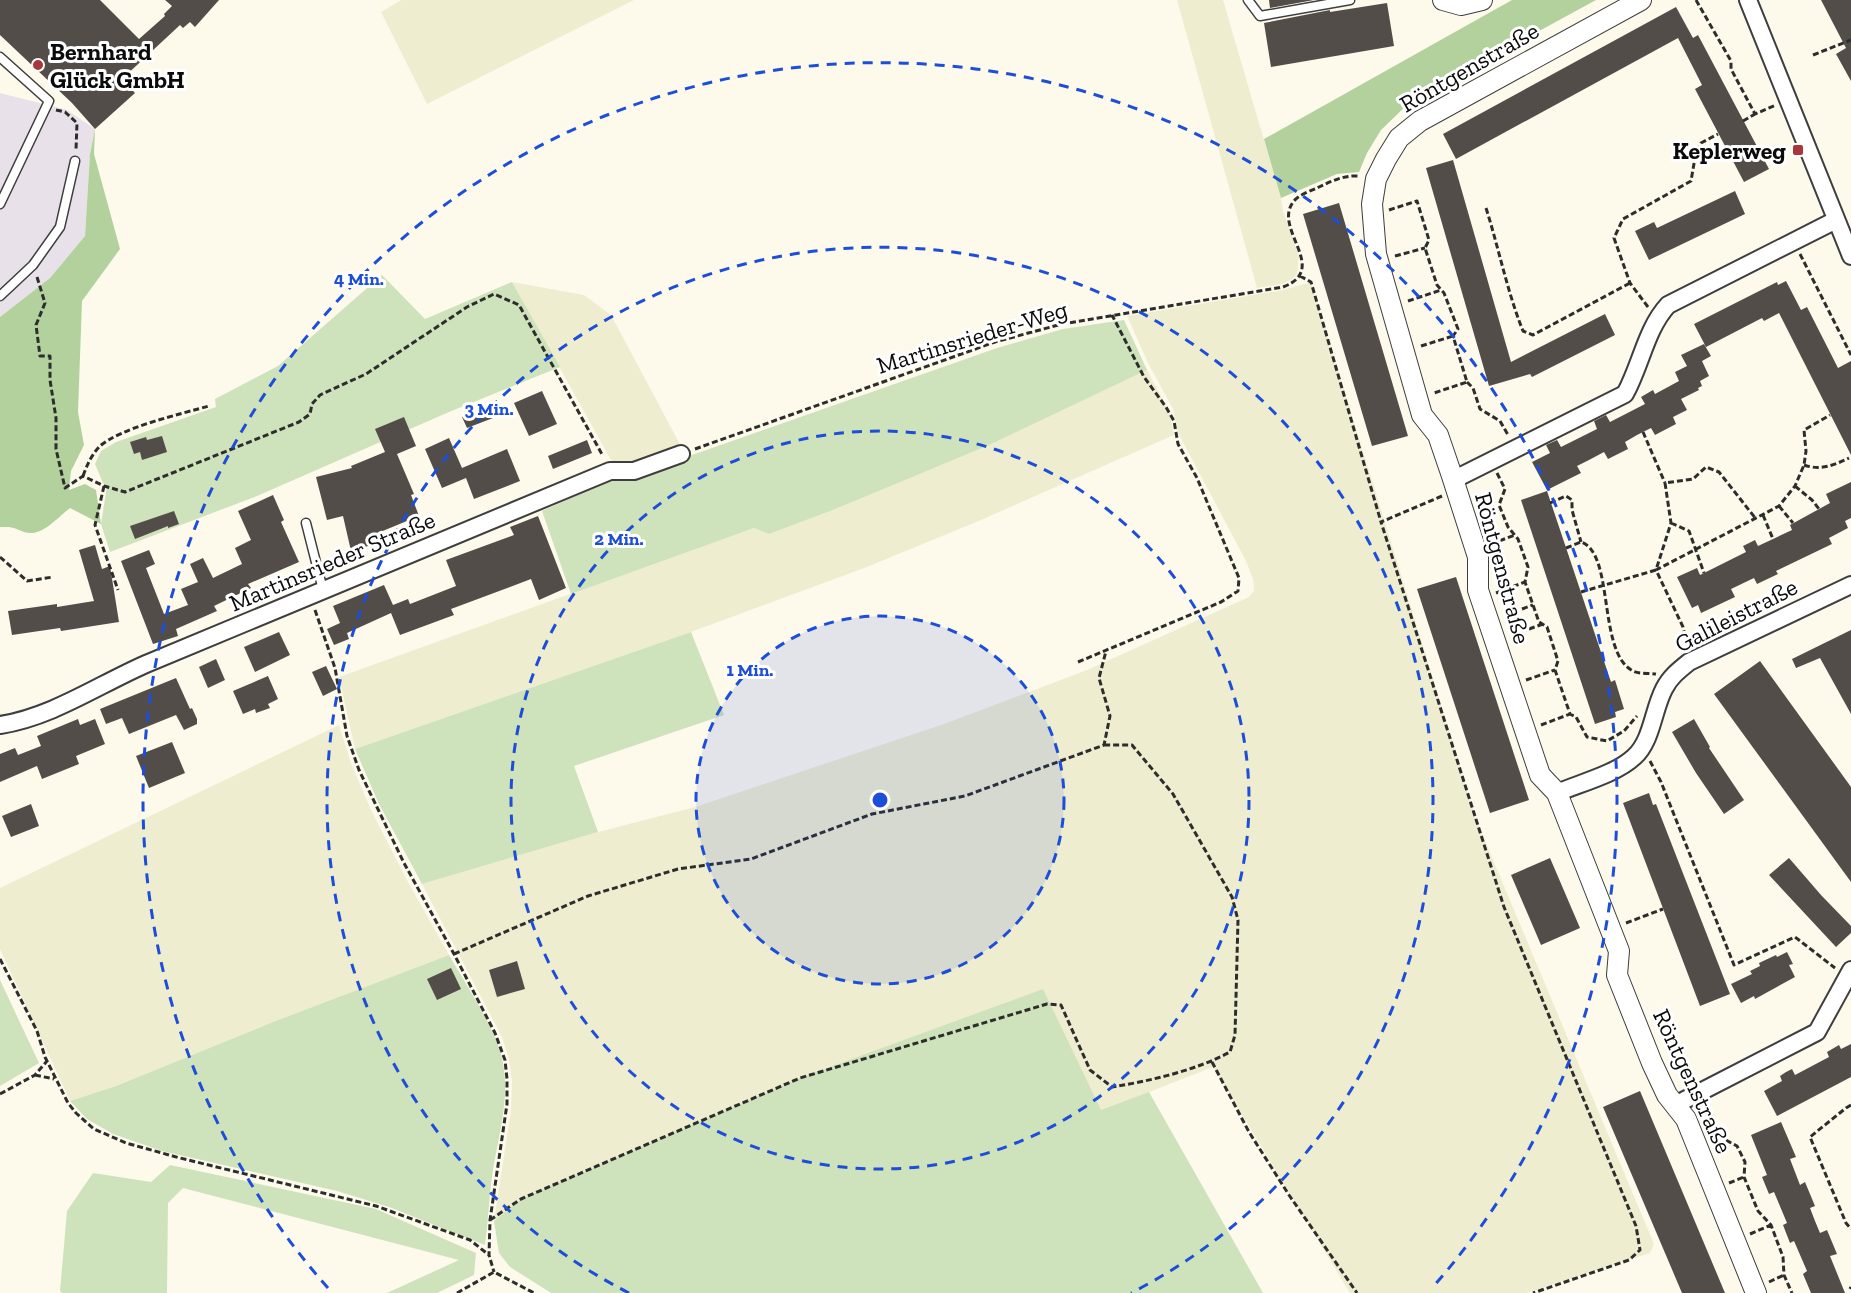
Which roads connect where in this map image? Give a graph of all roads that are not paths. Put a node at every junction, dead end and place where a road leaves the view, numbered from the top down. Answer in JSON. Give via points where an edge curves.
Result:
{"nodes":[{"id":1,"x":1248,"y":0,"type":"edge"},
{"id":2,"x":1350,"y":0,"type":"edge"},
{"id":3,"x":1443,"y":0,"type":"edge"},
{"id":4,"x":1482,"y":0,"type":"edge"},
{"id":5,"x":1641,"y":0,"type":"edge"},
{"id":6,"x":1748,"y":0,"type":"edge"},
{"id":7,"x":0,"y":57,"type":"edge"},
{"id":8,"x":75,"y":161,"type":"road end"},
{"id":9,"x":0,"y":204,"type":"edge"},
{"id":10,"x":1836,"y":220,"type":"junction"},
{"id":11,"x":1851,"y":256,"type":"edge"},
{"id":12,"x":0,"y":296,"type":"edge"},
{"id":13,"x":681,"y":454,"type":"road end"},
{"id":14,"x":1455,"y":485,"type":"junction"},
{"id":15,"x":306,"y":523,"type":"dead end"},
{"id":16,"x":1851,"y":585,"type":"edge"},
{"id":17,"x":316,"y":592,"type":"junction"},
{"id":18,"x":3,"y":725,"type":"edge"},
{"id":19,"x":1557,"y":793,"type":"junction"},
{"id":20,"x":1849,"y":974,"type":"edge"},
{"id":21,"x":1675,"y":1105,"type":"junction"},
{"id":22,"x":1756,"y":1293,"type":"edge"}],
"edges":[{"from":1,"to":2,"type":"lane","via":[[1260,16]]},
{"from":3,"to":4,"type":"street","via":[[1461,5]]},
{"from":5,"to":14,"type":"street","name":"Röntgenstraße","via":[[1420,121],[1399,138],[1376,179],[1373,215],[1378,261],[1422,415],[1438,435]]},
{"from":6,"to":10,"type":"street"},
{"from":7,"to":9,"type":"lane","via":[[49,101]]},
{"from":8,"to":12,"type":"lane","via":[[60,227],[33,265]]},
{"from":10,"to":11,"type":"street"},
{"from":10,"to":14,"type":"street","via":[[1668,304],[1656,318],[1625,394],[1491,461]]},
{"from":13,"to":17,"type":"street","name":"Martinsrieder Straße","via":[[634,471],[610,471]]},
{"from":14,"to":19,"type":"street","name":"Röntgenstraße","via":[[1478,557],[1478,590],[1540,775]]},
{"from":15,"to":17,"type":"lane"},
{"from":16,"to":19,"type":"street","name":"Galileistraße","via":[[1689,662],[1664,690],[1643,746],[1634,757]]},
{"from":17,"to":18,"type":"street","name":"Martinsrieder Straße","via":[[110,680],[90,693]]},
{"from":19,"to":21,"type":"street","name":"Röntgenstraße","via":[[1619,951],[1617,975],[1666,1095]]},
{"from":20,"to":21,"type":"street","via":[[1817,1032]]},
{"from":21,"to":22,"type":"street","name":"Röntgenstraße","via":[[1686,1119]]}]}
